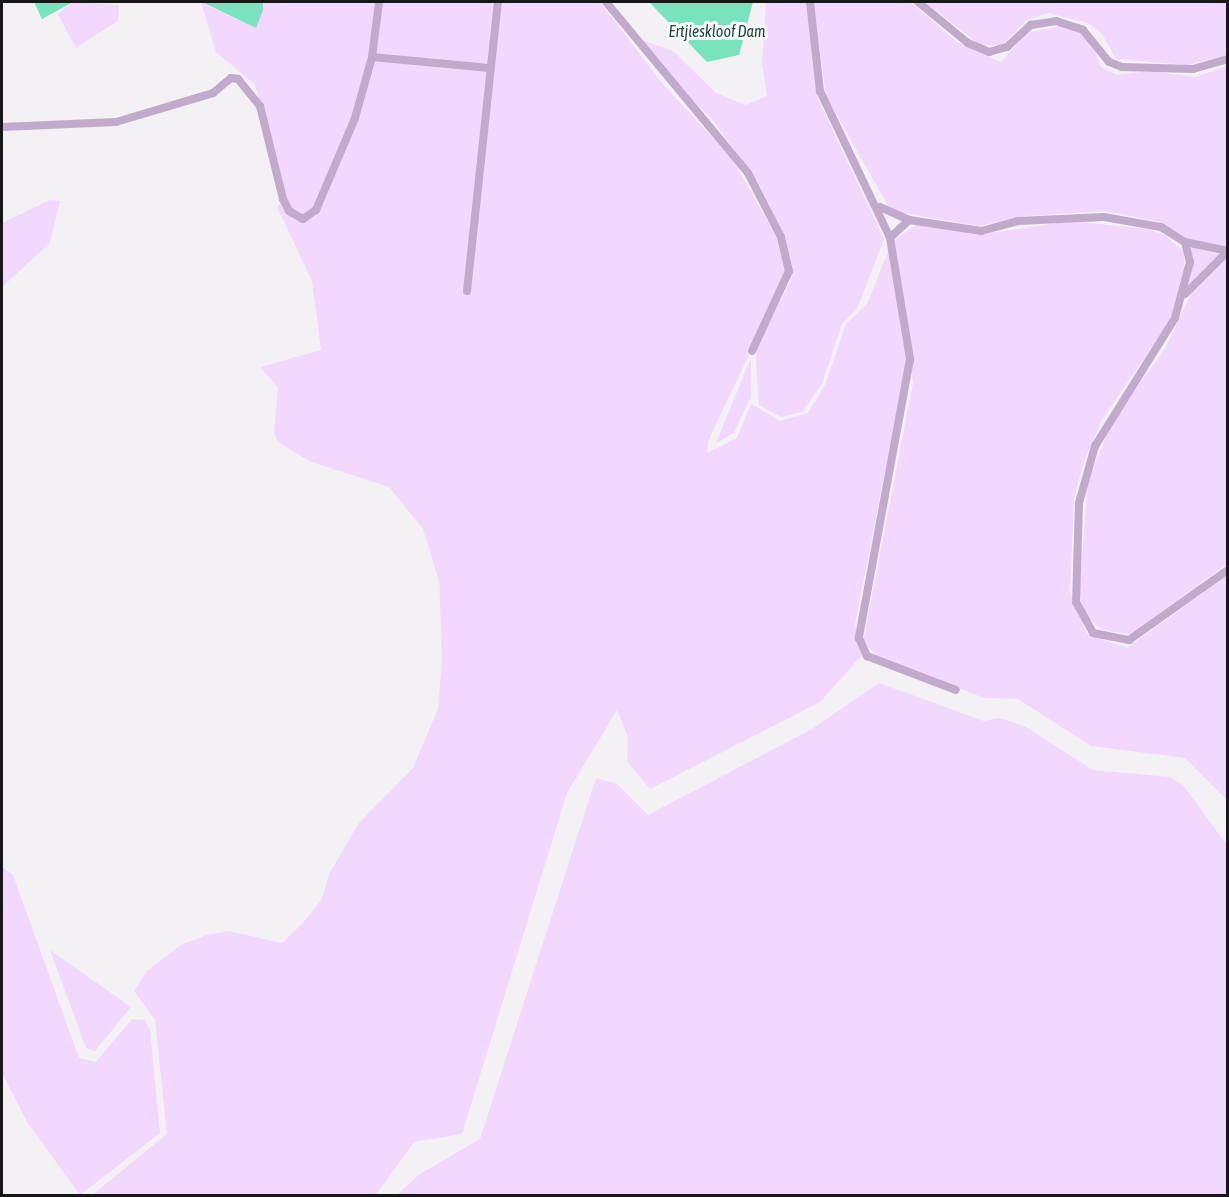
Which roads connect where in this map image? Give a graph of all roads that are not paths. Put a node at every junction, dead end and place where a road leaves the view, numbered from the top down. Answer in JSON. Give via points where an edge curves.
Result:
{"nodes":[{"id":1,"x":379,"y":2,"type":"edge"},
{"id":2,"x":498,"y":2,"type":"edge"},
{"id":3,"x":606,"y":2,"type":"edge"},
{"id":4,"x":810,"y":2,"type":"edge"},
{"id":5,"x":918,"y":2,"type":"edge"},
{"id":6,"x":372,"y":57,"type":"junction"},
{"id":7,"x":1227,"y":59,"type":"edge"},
{"id":8,"x":489,"y":68,"type":"junction"},
{"id":9,"x":2,"y":127,"type":"edge"},
{"id":10,"x":877,"y":204,"type":"junction"},
{"id":11,"x":909,"y":220,"type":"junction"},
{"id":12,"x":890,"y":238,"type":"junction"},
{"id":13,"x":1185,"y":242,"type":"junction"},
{"id":14,"x":1227,"y":251,"type":"edge"},
{"id":15,"x":467,"y":291,"type":"dead end"},
{"id":16,"x":1184,"y":295,"type":"junction"},
{"id":17,"x":752,"y":351,"type":"dead end"},
{"id":18,"x":1227,"y":570,"type":"edge"},
{"id":19,"x":956,"y":690,"type":"dead end"}],
"edges":[{"from":1,"to":6,"type":"street"},
{"from":2,"to":8,"type":"street"},
{"from":3,"to":17,"type":"street","via":[[748,173],[788,254],[784,287]]},
{"from":4,"to":10,"type":"street","via":[[820,91]]},
{"from":5,"to":7,"type":"street","via":[[968,43],[989,52],[1007,47],[1031,25],[1056,21],[1083,30],[1109,62],[1122,67],[1193,69]]},
{"from":6,"to":8,"type":"street"},
{"from":6,"to":9,"type":"street","via":[[355,118],[325,178],[322,198],[303,219],[289,211],[283,199],[260,106],[238,79],[231,78],[213,93],[117,122]]},
{"from":8,"to":15,"type":"street"},
{"from":10,"to":11,"type":"street"},
{"from":10,"to":12,"type":"street"},
{"from":11,"to":12,"type":"street"},
{"from":11,"to":13,"type":"street","via":[[981,231],[1018,221],[1104,217],[1161,227]]},
{"from":12,"to":19,"type":"street","via":[[910,382],[859,638],[867,656]]},
{"from":13,"to":14,"type":"street"},
{"from":13,"to":16,"type":"street","via":[[1190,262]]},
{"from":14,"to":16,"type":"street"},
{"from":16,"to":18,"type":"street","via":[[1163,343],[1108,419],[1092,455],[1079,503],[1076,602],[1093,633],[1130,640]]}]}
